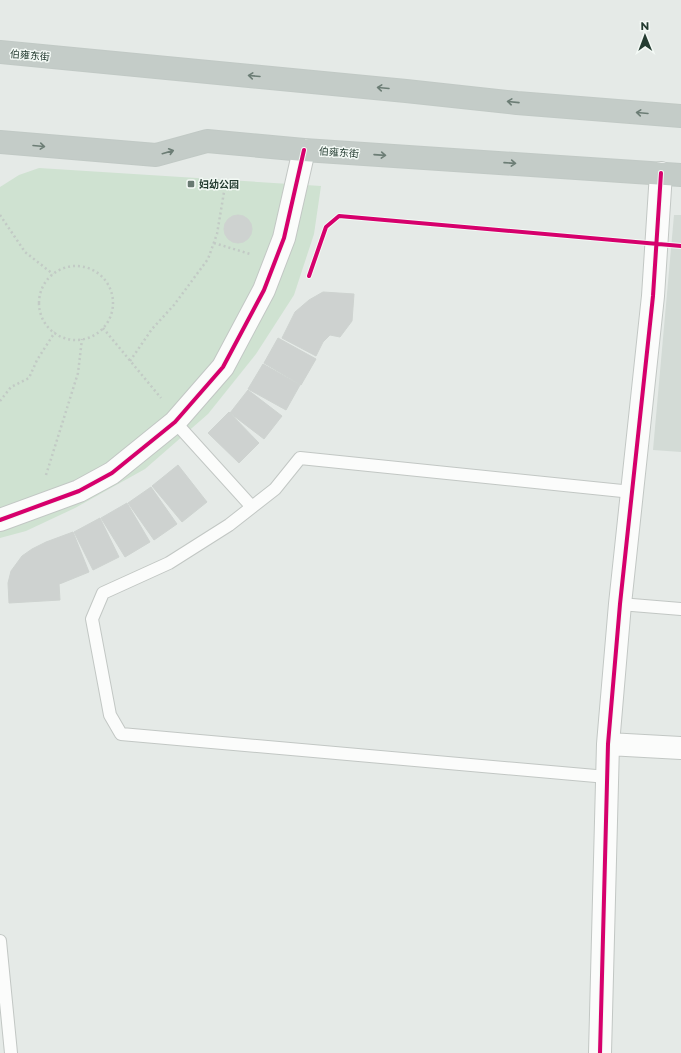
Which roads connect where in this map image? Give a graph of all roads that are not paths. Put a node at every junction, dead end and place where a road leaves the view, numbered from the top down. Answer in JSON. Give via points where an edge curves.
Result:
{"nodes":[{"id":1,"x":0,"y":52,"type":"edge"},
{"id":2,"x":681,"y":116,"type":"edge"},
{"id":3,"x":0,"y":142,"type":"edge"},
{"id":4,"x":304,"y":150,"type":"junction"},
{"id":5,"x":671,"y":174,"type":"edge"},
{"id":6,"x":175,"y":422,"type":"junction"},
{"id":7,"x":632,"y":492,"type":"junction"},
{"id":8,"x":252,"y":507,"type":"junction"},
{"id":9,"x":0,"y":520,"type":"edge"},
{"id":10,"x":620,"y":604,"type":"junction"},
{"id":11,"x":681,"y":608,"type":"edge"},
{"id":12,"x":608,"y":744,"type":"junction"},
{"id":13,"x":681,"y":748,"type":"edge"},
{"id":14,"x":607,"y":777,"type":"junction"},
{"id":15,"x":0,"y":941,"type":"edge"},
{"id":16,"x":11,"y":1053,"type":"edge"},
{"id":17,"x":600,"y":1053,"type":"edge"}],
"edges":[{"from":2,"to":1,"type":"highway","name":"伯雍东街","one_way":true,"via":[[517,103]]},
{"from":3,"to":4,"type":"highway","name":"伯雍东街","one_way":true,"via":[[156,155],[207,141]]},
{"from":4,"to":5,"type":"highway","name":"伯雍东街","one_way":true},
{"from":4,"to":6,"type":"street","via":[[284,238],[264,290],[223,367]]},
{"from":5,"to":7,"type":"street","via":[[653,296]]},
{"from":6,"to":8,"type":"lane"},
{"from":6,"to":9,"type":"street","via":[[112,473],[78,491]]},
{"from":7,"to":8,"type":"lane","via":[[300,458],[276,489]]},
{"from":7,"to":10,"type":"street"},
{"from":8,"to":14,"type":"lane","via":[[229,525],[169,563],[103,593],[92,620],[110,715],[121,734]]},
{"from":10,"to":11,"type":"lane"},
{"from":10,"to":12,"type":"street"},
{"from":12,"to":13,"type":"street"},
{"from":12,"to":14,"type":"street"},
{"from":14,"to":17,"type":"street"},
{"from":15,"to":16,"type":"lane"}]}
